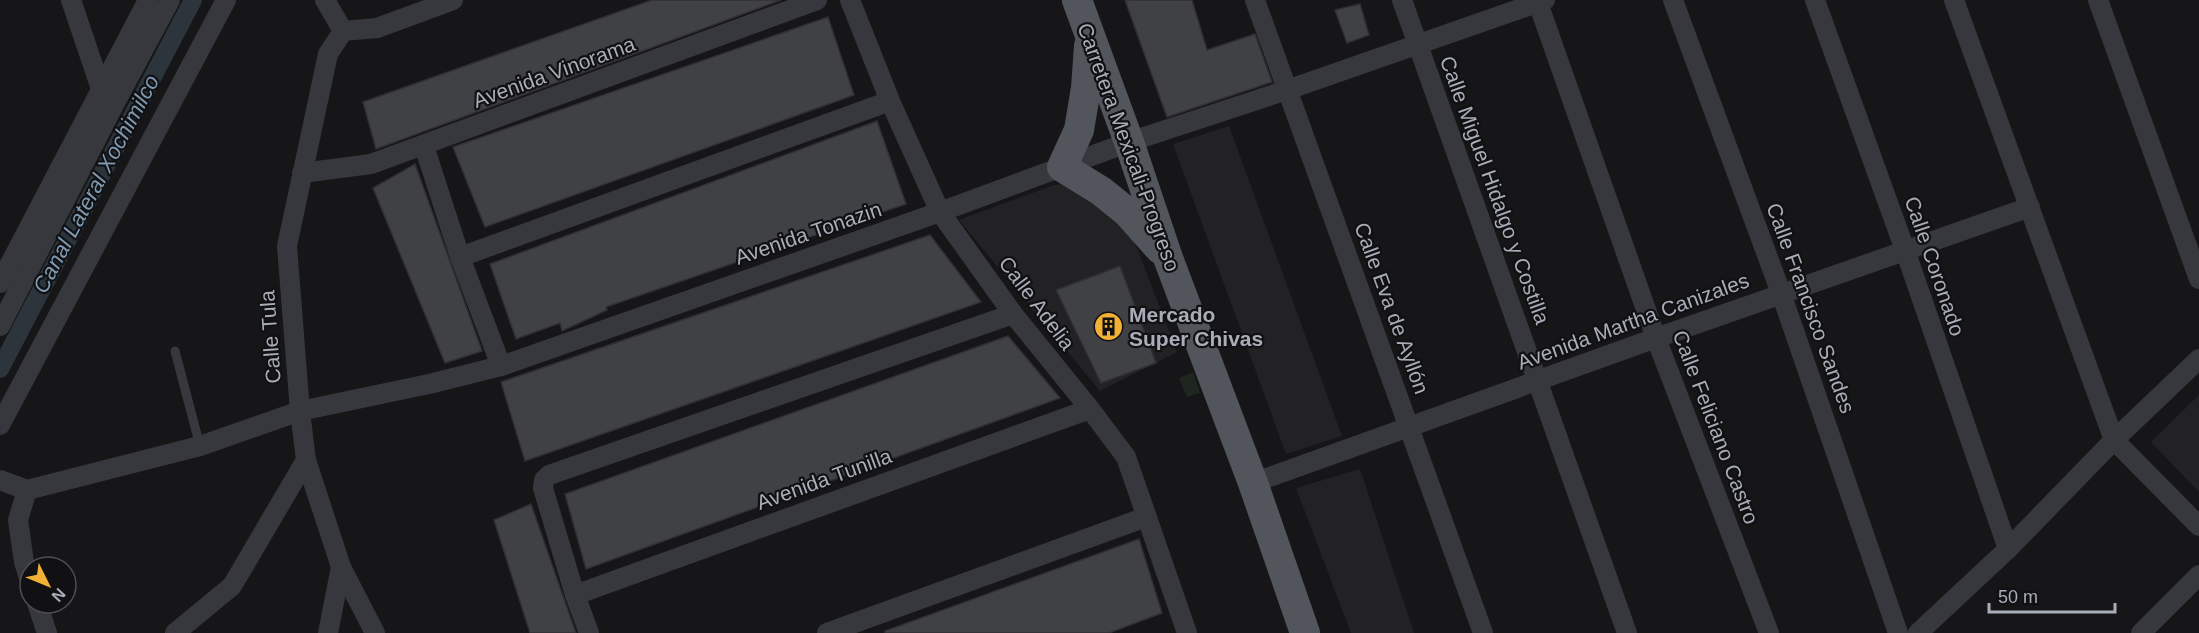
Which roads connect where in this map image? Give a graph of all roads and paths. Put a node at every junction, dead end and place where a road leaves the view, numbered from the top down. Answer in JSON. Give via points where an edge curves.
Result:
{"nodes":[{"id":1,"x":70,"y":0,"type":"edge"},
{"id":2,"x":148,"y":0,"type":"edge"},
{"id":3,"x":170,"y":0,"type":"edge"},
{"id":4,"x":226,"y":0,"type":"edge"},
{"id":5,"x":325,"y":0,"type":"edge"},
{"id":6,"x":453,"y":0,"type":"edge"},
{"id":7,"x":818,"y":0,"type":"edge"},
{"id":8,"x":850,"y":0,"type":"edge"},
{"id":9,"x":1077,"y":0,"type":"edge"},
{"id":10,"x":1255,"y":0,"type":"edge"},
{"id":11,"x":1402,"y":0,"type":"edge"},
{"id":12,"x":1673,"y":0,"type":"edge"},
{"id":13,"x":1815,"y":0,"type":"edge"},
{"id":14,"x":1954,"y":0,"type":"edge"},
{"id":15,"x":2098,"y":0,"type":"edge"},
{"id":16,"x":1540,"y":1,"type":"edge"},
{"id":17,"x":343,"y":31,"type":"junction"},
{"id":18,"x":1089,"y":36,"type":"junction"},
{"id":19,"x":1417,"y":43,"type":"junction"},
{"id":20,"x":1287,"y":90,"type":"junction"},
{"id":21,"x":108,"y":96,"type":"junction"},
{"id":22,"x":890,"y":101,"type":"junction"},
{"id":23,"x":1130,"y":141,"type":"junction"},
{"id":24,"x":424,"y":146,"type":"junction"},
{"id":25,"x":1062,"y":167,"type":"junction"},
{"id":26,"x":302,"y":173,"type":"junction"},
{"id":27,"x":2030,"y":207,"type":"junction"},
{"id":28,"x":940,"y":212,"type":"junction"},
{"id":29,"x":1905,"y":250,"type":"junction"},
{"id":30,"x":460,"y":257,"type":"junction"},
{"id":31,"x":1168,"y":258,"type":"junction"},
{"id":32,"x":2199,"y":279,"type":"edge"},
{"id":33,"x":0,"y":283,"type":"edge"},
{"id":34,"x":1781,"y":293,"type":"junction"},
{"id":35,"x":1013,"y":314,"type":"junction"},
{"id":36,"x":0,"y":326,"type":"edge"},
{"id":37,"x":1656,"y":338,"type":"junction"},
{"id":38,"x":175,"y":351,"type":"dead end"},
{"id":39,"x":2199,"y":359,"type":"edge"},
{"id":40,"x":501,"y":366,"type":"junction"},
{"id":41,"x":1537,"y":381,"type":"junction"},
{"id":42,"x":1090,"y":409,"type":"junction"},
{"id":43,"x":300,"y":411,"type":"junction"},
{"id":44,"x":0,"y":425,"type":"edge"},
{"id":45,"x":1409,"y":427,"type":"junction"},
{"id":46,"x":2114,"y":440,"type":"junction"},
{"id":47,"x":200,"y":446,"type":"junction"},
{"id":48,"x":306,"y":460,"type":"junction"},
{"id":49,"x":0,"y":480,"type":"edge"},
{"id":50,"x":1253,"y":483,"type":"junction"},
{"id":51,"x":27,"y":490,"type":"junction"},
{"id":52,"x":1146,"y":517,"type":"junction"},
{"id":53,"x":2199,"y":526,"type":"edge"},
{"id":54,"x":2008,"y":549,"type":"junction"},
{"id":55,"x":23,"y":555,"type":"edge"},
{"id":56,"x":341,"y":567,"type":"junction"},
{"id":57,"x":2199,"y":574,"type":"edge"},
{"id":58,"x":575,"y":595,"type":"junction"},
{"id":59,"x":41,"y":615,"type":"edge"},
{"id":60,"x":1184,"y":632,"type":"edge"},
{"id":61,"x":47,"y":633,"type":"edge"},
{"id":62,"x":175,"y":633,"type":"edge"},
{"id":63,"x":328,"y":633,"type":"edge"},
{"id":64,"x":375,"y":633,"type":"edge"},
{"id":65,"x":589,"y":633,"type":"edge"},
{"id":66,"x":827,"y":633,"type":"edge"},
{"id":67,"x":1305,"y":633,"type":"edge"},
{"id":68,"x":1483,"y":633,"type":"edge"},
{"id":69,"x":1627,"y":633,"type":"edge"},
{"id":70,"x":1769,"y":633,"type":"edge"},
{"id":71,"x":1898,"y":633,"type":"edge"},
{"id":72,"x":1918,"y":633,"type":"edge"},
{"id":73,"x":2141,"y":633,"type":"edge"}],
"edges":[{"from":1,"to":21,"type":"street"},
{"from":2,"to":21,"type":"street"},
{"from":3,"to":21,"type":"street"},
{"from":4,"to":44,"type":"street"},
{"from":5,"to":17,"type":"street"},
{"from":6,"to":17,"type":"street","via":[[376,27]]},
{"from":7,"to":24,"type":"street","name":"Avenida Vinorama"},
{"from":8,"to":22,"type":"street","name":"Calle Adelia"},
{"from":9,"to":18,"type":"main road","name":"Carretera Mexicali-Progreso"},
{"from":10,"to":20,"type":"street","name":"Calle Eva de Ayllón"},
{"from":11,"to":19,"type":"street","name":"Calle Miguel Hidalgo y Costilla"},
{"from":12,"to":34,"type":"street","name":"Calle Francisco Sandes"},
{"from":13,"to":29,"type":"street","name":"Calle Coronado"},
{"from":14,"to":27,"type":"street"},
{"from":15,"to":32,"type":"street"},
{"from":16,"to":19,"type":"street","name":"Avenida Tonazin"},
{"from":16,"to":37,"type":"street","name":"Calle Feliciano Castro"},
{"from":17,"to":26,"type":"street","name":"Calle Tula","via":[[328,54]]},
{"from":18,"to":23,"type":"main road","name":"Carretera Mexicali-Progreso"},
{"from":18,"to":25,"type":"main road","via":[[1079,130]]},
{"from":19,"to":20,"type":"street","name":"Avenida Tonazin"},
{"from":19,"to":41,"type":"street","name":"Calle Miguel Hidalgo y Costilla"},
{"from":20,"to":23,"type":"street","name":"Avenida Tonazin"},
{"from":20,"to":45,"type":"street","name":"Calle Eva de Ayllón"},
{"from":21,"to":33,"type":"street"},
{"from":21,"to":36,"type":"street"},
{"from":22,"to":28,"type":"street","name":"Calle Adelia"},
{"from":22,"to":30,"type":"street"},
{"from":23,"to":25,"type":"street","name":"Avenida Tonazin"},
{"from":23,"to":31,"type":"main road","name":"Carretera Mexicali-Progreso"},
{"from":24,"to":26,"type":"street","name":"Avenida Vinorama","via":[[371,164]]},
{"from":24,"to":30,"type":"street"},
{"from":25,"to":28,"type":"street","name":"Avenida Tonazin"},
{"from":25,"to":31,"type":"main road","via":[[1127,212]]},
{"from":26,"to":43,"type":"street","name":"Calle Tula","via":[[287,246]]},
{"from":27,"to":29,"type":"street","name":"Avenida Martha Canizales"},
{"from":27,"to":46,"type":"street"},
{"from":28,"to":35,"type":"street","name":"Calle Adelia"},
{"from":28,"to":40,"type":"street","name":"Avenida Tonazin"},
{"from":29,"to":34,"type":"street","name":"Avenida Martha Canizales"},
{"from":29,"to":54,"type":"street","name":"Calle Coronado"},
{"from":30,"to":40,"type":"street"},
{"from":31,"to":50,"type":"main road","name":"Carretera Mexicali-Progreso"},
{"from":34,"to":37,"type":"street","name":"Avenida Martha Canizales"},
{"from":34,"to":71,"type":"street","name":"Calle Francisco Sandes"},
{"from":35,"to":42,"type":"street","name":"Calle Adelia"},
{"from":35,"to":58,"type":"street","via":[[549,475],[543,488]]},
{"from":37,"to":41,"type":"street","name":"Avenida Martha Canizales"},
{"from":37,"to":70,"type":"street","name":"Calle Feliciano Castro"},
{"from":38,"to":47,"type":"lane"},
{"from":39,"to":46,"type":"street"},
{"from":40,"to":43,"type":"street","name":"Avenida Tonazin"},
{"from":41,"to":45,"type":"street","name":"Avenida Martha Canizales"},
{"from":41,"to":69,"type":"street","name":"Calle Miguel Hidalgo y Costilla"},
{"from":42,"to":52,"type":"street","name":"Calle Adelia","via":[[1126,457]]},
{"from":42,"to":58,"type":"street","name":"Avenida Tunilla"},
{"from":43,"to":47,"type":"street","name":"Avenida Tonazin"},
{"from":43,"to":48,"type":"street","name":"Calle Tula"},
{"from":45,"to":50,"type":"street","name":"Avenida Martha Canizales"},
{"from":45,"to":68,"type":"street","name":"Calle Eva de Ayllón"},
{"from":46,"to":53,"type":"street"},
{"from":46,"to":54,"type":"street"},
{"from":47,"to":51,"type":"street","name":"Avenida Tonazin"},
{"from":48,"to":56,"type":"street","name":"Calle Tula"},
{"from":48,"to":62,"type":"street","via":[[232,586]]},
{"from":49,"to":51,"type":"street"},
{"from":50,"to":67,"type":"main road","name":"Carretera Mexicali-Progreso"},
{"from":51,"to":55,"type":"street","via":[[18,520]]},
{"from":52,"to":60,"type":"street","name":"Calle Adelia"},
{"from":52,"to":66,"type":"street"},
{"from":54,"to":72,"type":"street"},
{"from":56,"to":63,"type":"street"},
{"from":56,"to":64,"type":"street","name":"Calle Tula"},
{"from":57,"to":73,"type":"street"},
{"from":58,"to":65,"type":"street"},
{"from":59,"to":61,"type":"street"}]}
